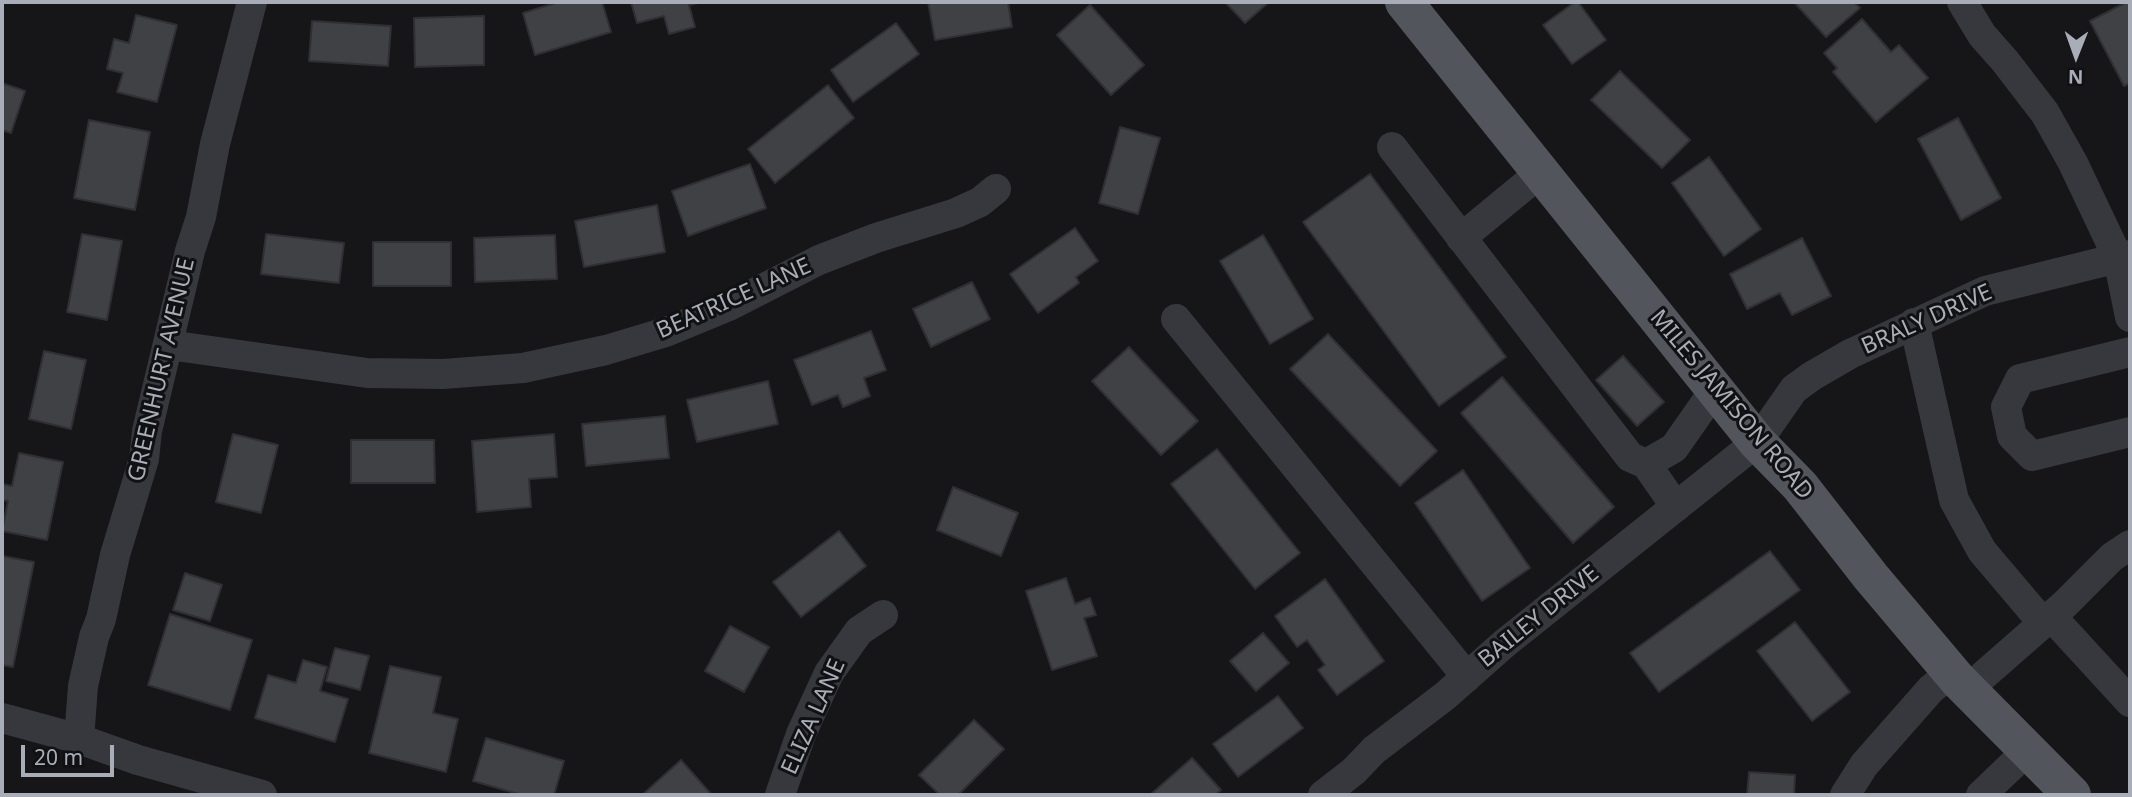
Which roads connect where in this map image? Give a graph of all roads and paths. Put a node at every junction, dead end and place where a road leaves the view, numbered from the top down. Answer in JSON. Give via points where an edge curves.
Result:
{"nodes":[{"id":1,"x":252,"y":2,"type":"edge"},
{"id":2,"x":1404,"y":2,"type":"edge"},
{"id":3,"x":1962,"y":2,"type":"edge"},
{"id":4,"x":1392,"y":147,"type":"dead end"},
{"id":5,"x":1540,"y":173,"type":"junction"},
{"id":6,"x":996,"y":189,"type":"dead end"},
{"id":7,"x":1461,"y":238,"type":"junction"},
{"id":8,"x":2124,"y":256,"type":"edge"},
{"id":9,"x":2130,"y":317,"type":"edge"},
{"id":10,"x":1176,"y":319,"type":"dead end"},
{"id":11,"x":1914,"y":323,"type":"junction"},
{"id":12,"x":169,"y":345,"type":"junction"},
{"id":13,"x":2130,"y":352,"type":"edge"},
{"id":14,"x":1716,"y":388,"type":"junction"},
{"id":15,"x":2130,"y":432,"type":"edge"},
{"id":16,"x":1757,"y":442,"type":"junction"},
{"id":17,"x":1646,"y":464,"type":"junction"},
{"id":18,"x":1675,"y":507,"type":"junction"},
{"id":19,"x":2130,"y":545,"type":"edge"},
{"id":20,"x":883,"y":615,"type":"dead end"},
{"id":21,"x":2047,"y":620,"type":"junction"},
{"id":22,"x":1467,"y":677,"type":"junction"},
{"id":23,"x":1960,"y":681,"type":"junction"},
{"id":24,"x":2130,"y":702,"type":"edge"},
{"id":25,"x":2,"y":718,"type":"edge"},
{"id":26,"x":79,"y":739,"type":"junction"},
{"id":27,"x":2027,"y":751,"type":"junction"},
{"id":28,"x":262,"y":795,"type":"edge"},
{"id":29,"x":780,"y":795,"type":"edge"},
{"id":30,"x":1323,"y":795,"type":"edge"},
{"id":31,"x":1845,"y":795,"type":"edge"},
{"id":32,"x":1981,"y":795,"type":"edge"},
{"id":33,"x":2072,"y":795,"type":"edge"}],
"edges":[{"from":1,"to":12,"type":"street","name":"GREENHURT AVENUE"},
{"from":2,"to":5,"type":"main road","name":"MILES JAMISON ROAD"},
{"from":3,"to":8,"type":"street","via":[[1982,36],[2045,113]]},
{"from":4,"to":7,"type":"street"},
{"from":5,"to":7,"type":"street"},
{"from":5,"to":14,"type":"main road","name":"MILES JAMISON ROAD"},
{"from":6,"to":12,"type":"street","name":"BEATRICE LANE","via":[[956,213],[819,260],[666,332],[606,351],[523,368],[367,373]]},
{"from":7,"to":17,"type":"street","via":[[1629,457]]},
{"from":8,"to":9,"type":"street"},
{"from":8,"to":11,"type":"street","name":"BRALY DRIVE","via":[[1985,290]]},
{"from":10,"to":22,"type":"street"},
{"from":11,"to":16,"type":"street","name":"BRALY DRIVE","via":[[1850,354],[1794,389]]},
{"from":11,"to":21,"type":"street","via":[[1954,500],[1982,551]]},
{"from":12,"to":26,"type":"street","name":"GREENHURT AVENUE","via":[[144,459],[94,637],[83,686]]},
{"from":13,"to":15,"type":"street","via":[[2020,379],[2006,407],[2012,436],[2032,456]]},
{"from":14,"to":16,"type":"main road","name":"MILES JAMISON ROAD"},
{"from":14,"to":17,"type":"street","via":[[1674,448]]},
{"from":16,"to":18,"type":"street","name":"BAILEY DRIVE"},
{"from":16,"to":23,"type":"main road","name":"MILES JAMISON ROAD","via":[[1800,486]]},
{"from":17,"to":18,"type":"street"},
{"from":18,"to":22,"type":"street","name":"BAILEY DRIVE"},
{"from":19,"to":21,"type":"street","via":[[2112,556]]},
{"from":20,"to":29,"type":"street","name":"ELIZA LANE","via":[[859,631],[828,673]]},
{"from":21,"to":23,"type":"street"},
{"from":21,"to":24,"type":"street"},
{"from":22,"to":30,"type":"street","name":"BAILEY DRIVE"},
{"from":23,"to":27,"type":"main road","name":"MILES JAMISON ROAD"},
{"from":23,"to":31,"type":"street","via":[[1931,689],[1864,765]]},
{"from":25,"to":26,"type":"street"},
{"from":26,"to":28,"type":"street"},
{"from":27,"to":32,"type":"street"},
{"from":27,"to":33,"type":"main road","name":"MILES JAMISON ROAD"}]}
